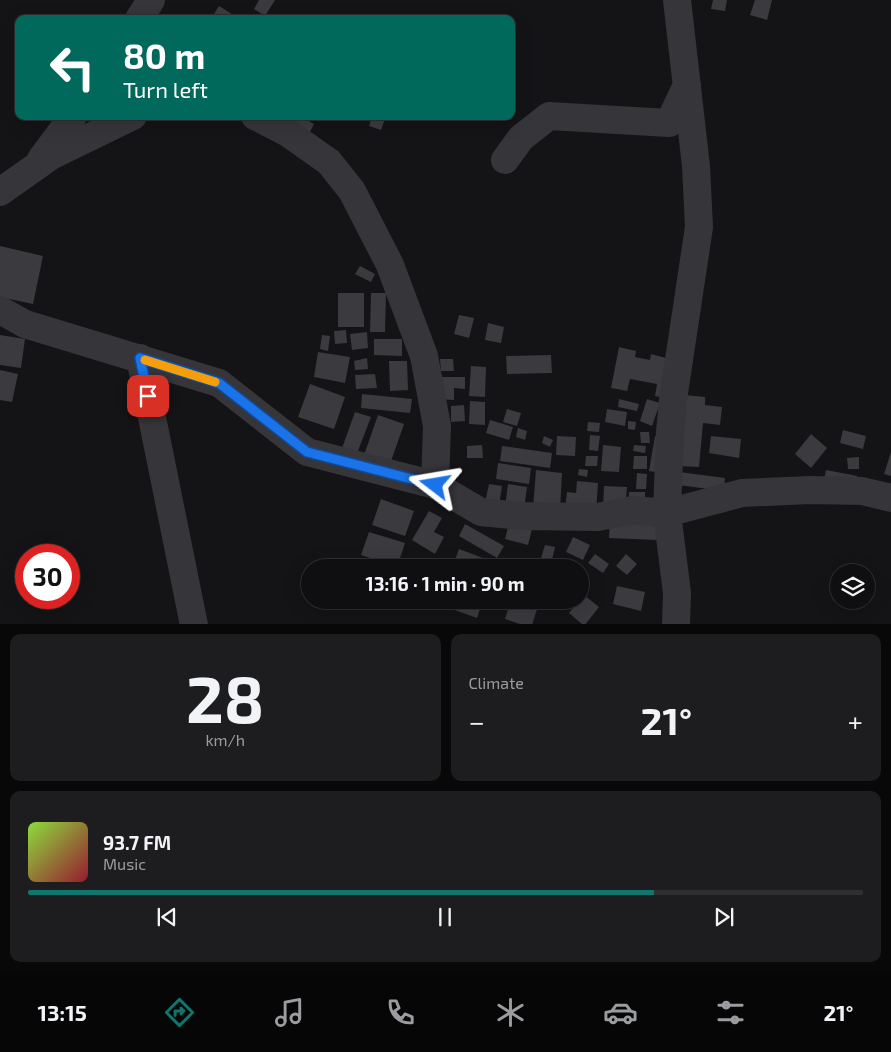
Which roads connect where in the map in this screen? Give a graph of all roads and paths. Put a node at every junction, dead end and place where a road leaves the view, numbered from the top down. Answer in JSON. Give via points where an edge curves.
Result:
{"nodes":[{"id":1,"x":151,"y":0,"type":"edge"},
{"id":2,"x":677,"y":0,"type":"edge"},
{"id":3,"x":142,"y":15,"type":"edge"},
{"id":4,"x":687,"y":85,"type":"junction"},
{"id":5,"x":69,"y":120,"type":"edge"},
{"id":6,"x":125,"y":120,"type":"edge"},
{"id":7,"x":263,"y":120,"type":"edge"},
{"id":8,"x":505,"y":160,"type":"dead end"},
{"id":9,"x":34,"y":168,"type":"junction"},
{"id":10,"x":0,"y":192,"type":"edge"},
{"id":11,"x":0,"y":310,"type":"edge"},
{"id":12,"x":140,"y":358,"type":"junction"},
{"id":13,"x":435,"y":485,"type":"junction"},
{"id":14,"x":891,"y":498,"type":"edge"},
{"id":15,"x":667,"y":513,"type":"junction"},
{"id":16,"x":194,"y":624,"type":"edge"},
{"id":17,"x":676,"y":624,"type":"edge"}],
"edges":[{"from":1,"to":3,"type":"street"},
{"from":2,"to":4,"type":"street"},
{"from":4,"to":8,"type":"street","via":[[669,123],[550,116],[521,138]]},
{"from":4,"to":15,"type":"street","via":[[700,227],[673,400]]},
{"from":5,"to":9,"type":"street"},
{"from":6,"to":9,"type":"street","via":[[51,156]]},
{"from":7,"to":13,"type":"street","via":[[288,133],[329,162],[352,191],[390,265],[424,356],[437,426]]},
{"from":9,"to":10,"type":"street"},
{"from":11,"to":12,"type":"street","via":[[25,324]]},
{"from":12,"to":13,"type":"street","via":[[219,383],[307,452]]},
{"from":12,"to":16,"type":"street"},
{"from":13,"to":15,"type":"street","via":[[481,512],[521,516],[598,516],[633,510]]},
{"from":14,"to":15,"type":"street","via":[[862,491],[742,493]]},
{"from":15,"to":17,"type":"street","via":[[677,593]]}]}
